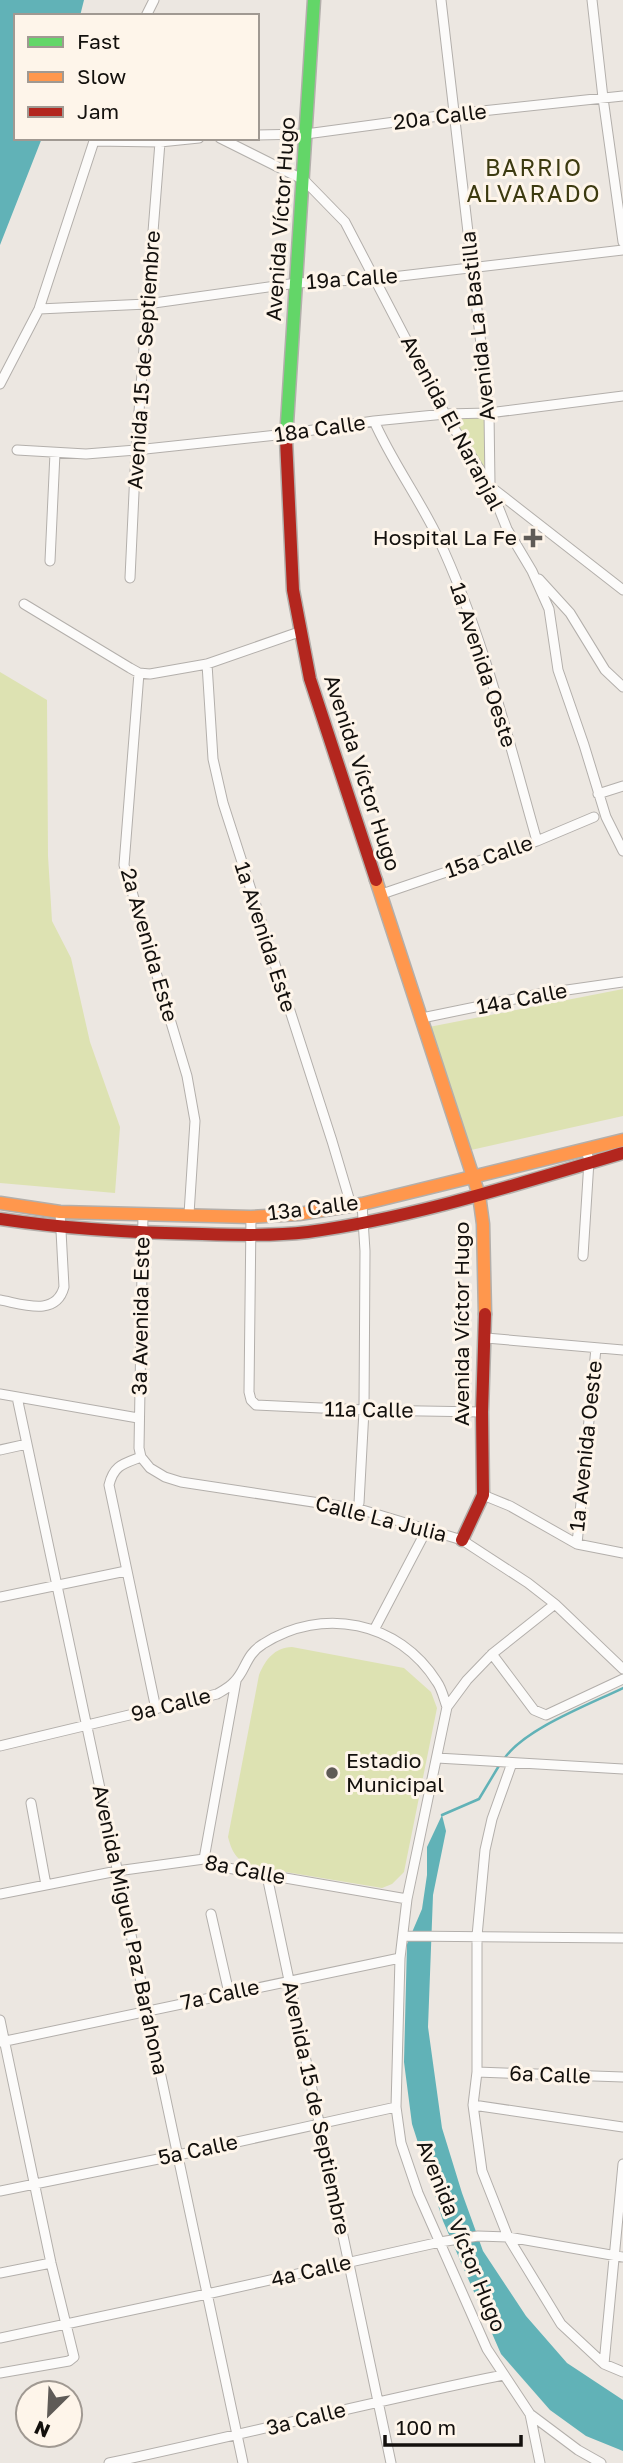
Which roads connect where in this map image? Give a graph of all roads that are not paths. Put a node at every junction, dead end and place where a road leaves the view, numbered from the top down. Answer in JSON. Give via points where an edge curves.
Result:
{"nodes":[{"id":1,"x":314,"y":0,"type":"edge"},
{"id":2,"x":441,"y":0,"type":"edge"},
{"id":3,"x":592,"y":0,"type":"edge"},
{"id":4,"x":623,"y":96,"type":"edge"},
{"id":5,"x":603,"y":98,"type":"junction"},
{"id":6,"x":454,"y":114,"type":"junction"},
{"id":7,"x":306,"y":134,"type":"junction"},
{"id":8,"x":259,"y":135,"type":"edge"},
{"id":9,"x":95,"y":140,"type":"edge"},
{"id":10,"x":180,"y":140,"type":"edge"},
{"id":11,"x":224,"y":140,"type":"edge"},
{"id":12,"x":160,"y":142,"type":"junction"},
{"id":13,"x":304,"y":180,"type":"junction"},
{"id":14,"x":623,"y":243,"type":"edge"},
{"id":15,"x":623,"y":250,"type":"edge"},
{"id":16,"x":473,"y":268,"type":"junction"},
{"id":17,"x":375,"y":279,"type":"junction"},
{"id":18,"x":297,"y":284,"type":"junction"},
{"id":19,"x":147,"y":304,"type":"junction"},
{"id":20,"x":39,"y":309,"type":"junction"},
{"id":21,"x":0,"y":384,"type":"edge"},
{"id":22,"x":623,"y":396,"type":"edge"},
{"id":23,"x":489,"y":413,"type":"junction"},
{"id":24,"x":446,"y":414,"type":"junction"},
{"id":25,"x":374,"y":421,"type":"junction"},
{"id":26,"x":286,"y":435,"type":"junction"},
{"id":27,"x":16,"y":450,"type":"dead end"},
{"id":28,"x":136,"y":450,"type":"junction"},
{"id":29,"x":55,"y":453,"type":"junction"},
{"id":30,"x":490,"y":486,"type":"junction"},
{"id":31,"x":50,"y":561,"type":"dead end"},
{"id":32,"x":532,"y":571,"type":"junction"},
{"id":33,"x":130,"y":578,"type":"dead end"},
{"id":34,"x":623,"y":590,"type":"edge"},
{"id":35,"x":24,"y":604,"type":"dead end"},
{"id":36,"x":299,"y":632,"type":"junction"},
{"id":37,"x":207,"y":664,"type":"junction"},
{"id":38,"x":139,"y":673,"type":"junction"},
{"id":39,"x":623,"y":688,"type":"edge"},
{"id":40,"x":623,"y":786,"type":"edge"},
{"id":41,"x":598,"y":794,"type":"junction"},
{"id":42,"x":594,"y":817,"type":"dead end"},
{"id":43,"x":537,"y":841,"type":"junction"},
{"id":44,"x":623,"y":851,"type":"edge"},
{"id":45,"x":382,"y":894,"type":"junction"},
{"id":46,"x":623,"y":982,"type":"edge"},
{"id":47,"x":422,"y":1018,"type":"junction"},
{"id":48,"x":623,"y":1140,"type":"edge"},
{"id":49,"x":623,"y":1153,"type":"edge"},
{"id":50,"x":588,"y":1155,"type":"junction"},
{"id":51,"x":474,"y":1178,"type":"junction"},
{"id":52,"x":479,"y":1195,"type":"junction"},
{"id":53,"x":0,"y":1203,"type":"edge"},
{"id":54,"x":356,"y":1205,"type":"junction"},
{"id":55,"x":60,"y":1212,"type":"junction"},
{"id":56,"x":143,"y":1214,"type":"junction"},
{"id":57,"x":190,"y":1214,"type":"junction"},
{"id":58,"x":251,"y":1217,"type":"junction"},
{"id":59,"x":0,"y":1219,"type":"edge"},
{"id":60,"x":364,"y":1222,"type":"junction"},
{"id":61,"x":61,"y":1228,"type":"junction"},
{"id":62,"x":143,"y":1233,"type":"junction"},
{"id":63,"x":252,"y":1235,"type":"junction"},
{"id":64,"x":583,"y":1256,"type":"dead end"},
{"id":65,"x":0,"y":1300,"type":"edge"},
{"id":66,"x":486,"y":1338,"type":"junction"},
{"id":67,"x":596,"y":1348,"type":"junction"},
{"id":68,"x":623,"y":1350,"type":"edge"},
{"id":69,"x":0,"y":1394,"type":"edge"},
{"id":70,"x":17,"y":1397,"type":"junction"},
{"id":71,"x":364,"y":1410,"type":"junction"},
{"id":72,"x":482,"y":1412,"type":"junction"},
{"id":73,"x":138,"y":1418,"type":"junction"},
{"id":74,"x":27,"y":1444,"type":"junction"},
{"id":75,"x":0,"y":1450,"type":"edge"},
{"id":76,"x":141,"y":1457,"type":"junction"},
{"id":77,"x":483,"y":1495,"type":"junction"},
{"id":78,"x":359,"y":1503,"type":"dead end"},
{"id":79,"x":427,"y":1529,"type":"junction"},
{"id":80,"x":462,"y":1540,"type":"junction"},
{"id":81,"x":577,"y":1544,"type":"junction"},
{"id":82,"x":623,"y":1553,"type":"edge"},
{"id":83,"x":126,"y":1571,"type":"junction"},
{"id":84,"x":57,"y":1587,"type":"junction"},
{"id":85,"x":0,"y":1597,"type":"edge"},
{"id":86,"x":555,"y":1604,"type":"junction"},
{"id":87,"x":374,"y":1630,"type":"junction"},
{"id":88,"x":492,"y":1654,"type":"junction"},
{"id":89,"x":623,"y":1669,"type":"edge"},
{"id":90,"x":623,"y":1679,"type":"edge"},
{"id":91,"x":236,"y":1681,"type":"junction"},
{"id":92,"x":447,"y":1707,"type":"junction"},
{"id":93,"x":156,"y":1709,"type":"junction"},
{"id":94,"x":87,"y":1727,"type":"junction"},
{"id":95,"x":0,"y":1746,"type":"edge"},
{"id":96,"x":437,"y":1758,"type":"junction"},
{"id":97,"x":512,"y":1763,"type":"junction"},
{"id":98,"x":623,"y":1769,"type":"edge"},
{"id":99,"x":31,"y":1803,"type":"dead end"},
{"id":100,"x":204,"y":1859,"type":"junction"},
{"id":101,"x":117,"y":1871,"type":"junction"},
{"id":102,"x":267,"y":1876,"type":"junction"},
{"id":103,"x":46,"y":1885,"type":"junction"},
{"id":104,"x":0,"y":1894,"type":"edge"},
{"id":105,"x":407,"y":1899,"type":"junction"},
{"id":106,"x":211,"y":1914,"type":"dead end"},
{"id":107,"x":403,"y":1936,"type":"junction"},
{"id":108,"x":477,"y":1936,"type":"junction"},
{"id":109,"x":623,"y":1938,"type":"edge"},
{"id":110,"x":400,"y":1958,"type":"junction"},
{"id":111,"x":289,"y":1980,"type":"junction"},
{"id":112,"x":229,"y":1993,"type":"junction"},
{"id":113,"x":147,"y":2011,"type":"junction"},
{"id":114,"x":0,"y":2020,"type":"edge"},
{"id":115,"x":2,"y":2042,"type":"edge"},
{"id":116,"x":477,"y":2072,"type":"junction"},
{"id":117,"x":623,"y":2077,"type":"edge"},
{"id":118,"x":473,"y":2105,"type":"junction"},
{"id":119,"x":396,"y":2107,"type":"junction"},
{"id":120,"x":319,"y":2123,"type":"junction"},
{"id":121,"x":623,"y":2127,"type":"edge"},
{"id":122,"x":178,"y":2155,"type":"junction"},
{"id":123,"x":623,"y":2164,"type":"edge"},
{"id":124,"x":34,"y":2183,"type":"junction"},
{"id":125,"x":0,"y":2191,"type":"edge"},
{"id":126,"x":508,"y":2237,"type":"junction"},
{"id":127,"x":440,"y":2242,"type":"junction"},
{"id":128,"x":619,"y":2256,"type":"edge"},
{"id":129,"x":51,"y":2263,"type":"junction"},
{"id":130,"x":348,"y":2263,"type":"junction"},
{"id":131,"x":0,"y":2273,"type":"edge"},
{"id":132,"x":208,"y":2294,"type":"junction"},
{"id":133,"x":66,"y":2324,"type":"junction"},
{"id":134,"x":0,"y":2337,"type":"edge"},
{"id":135,"x":604,"y":2364,"type":"junction"},
{"id":136,"x":623,"y":2372,"type":"edge"},
{"id":137,"x":0,"y":2373,"type":"edge"},
{"id":138,"x":503,"y":2375,"type":"junction"},
{"id":139,"x":377,"y":2401,"type":"junction"},
{"id":140,"x":530,"y":2414,"type":"junction"},
{"id":141,"x":237,"y":2435,"type":"junction"},
{"id":142,"x":109,"y":2463,"type":"edge"},
{"id":143,"x":243,"y":2463,"type":"edge"},
{"id":144,"x":391,"y":2463,"type":"edge"},
{"id":145,"x":540,"y":2463,"type":"edge"},
{"id":146,"x":601,"y":2463,"type":"edge"}],
"edges":[{"from":1,"to":7,"type":"street","name":"Avenida Víctor Hugo"},
{"from":2,"to":6,"type":"street","name":"Avenida La Bastilla"},
{"from":3,"to":5,"type":"street"},
{"from":4,"to":5,"type":"street","name":"20a Calle"},
{"from":5,"to":6,"type":"street","name":"20a Calle"},
{"from":5,"to":14,"type":"street"},
{"from":6,"to":7,"type":"street","name":"20a Calle"},
{"from":6,"to":16,"type":"street","name":"Avenida La Bastilla"},
{"from":7,"to":8,"type":"street","name":"20a Calle"},
{"from":7,"to":13,"type":"street","name":"Avenida Víctor Hugo"},
{"from":9,"to":12,"type":"street"},
{"from":9,"to":20,"type":"street"},
{"from":10,"to":12,"type":"street"},
{"from":11,"to":13,"type":"street","name":"Avenida El Naranjal"},
{"from":12,"to":19,"type":"street","name":"Avenida 15 de Septiembre"},
{"from":13,"to":17,"type":"street","name":"Avenida El Naranjal","via":[[345,222]]},
{"from":13,"to":18,"type":"street","name":"Avenida Víctor Hugo"},
{"from":15,"to":16,"type":"street","name":"19a Calle"},
{"from":16,"to":17,"type":"street","name":"19a Calle"},
{"from":16,"to":23,"type":"street","name":"Avenida La Bastilla"},
{"from":17,"to":18,"type":"street","name":"19a Calle"},
{"from":17,"to":24,"type":"street","name":"Avenida El Naranjal"},
{"from":18,"to":19,"type":"street","name":"19a Calle"},
{"from":18,"to":26,"type":"street","name":"Avenida Víctor Hugo"},
{"from":19,"to":20,"type":"street","name":"19a Calle"},
{"from":19,"to":28,"type":"street","name":"Avenida 15 de Septiembre"},
{"from":20,"to":21,"type":"street"},
{"from":22,"to":23,"type":"street","name":"18a Calle"},
{"from":23,"to":24,"type":"street","name":"18a Calle"},
{"from":23,"to":30,"type":"street","name":"Avenida La Bastilla"},
{"from":24,"to":25,"type":"street","name":"18a Calle"},
{"from":24,"to":30,"type":"street","name":"Avenida El Naranjal"},
{"from":25,"to":26,"type":"street","name":"18a Calle"},
{"from":25,"to":43,"type":"street","name":"1a Avenida Oeste","via":[[437,536],[462,595]]},
{"from":26,"to":28,"type":"street","name":"18a Calle"},
{"from":26,"to":36,"type":"street","name":"Avenida Víctor Hugo"},
{"from":27,"to":29,"type":"street","name":"18a Calle"},
{"from":28,"to":29,"type":"street","name":"18a Calle"},
{"from":28,"to":33,"type":"street","name":"Avenida 15 de Septiembre"},
{"from":29,"to":31,"type":"street"},
{"from":30,"to":32,"type":"street","name":"Avenida El Naranjal","via":[[507,529]]},
{"from":30,"to":34,"type":"street"},
{"from":32,"to":39,"type":"street","via":[[570,613],[605,670]]},
{"from":32,"to":41,"type":"street","name":"Avenida El Naranjal","via":[[549,609],[558,670]]},
{"from":35,"to":38,"type":"street"},
{"from":36,"to":37,"type":"street"},
{"from":36,"to":45,"type":"street","name":"Avenida Víctor Hugo","via":[[310,679]]},
{"from":37,"to":38,"type":"street"},
{"from":37,"to":54,"type":"street","name":"1a Avenida Este","via":[[213,759],[223,803]]},
{"from":38,"to":57,"type":"street","name":"2a Avenida Este","via":[[124,865],[187,1076],[195,1121]]},
{"from":40,"to":41,"type":"street"},
{"from":41,"to":44,"type":"street","name":"Avenida El Naranjal"},
{"from":42,"to":43,"type":"street","name":"15a Calle"},
{"from":43,"to":45,"type":"street","name":"15a Calle"},
{"from":45,"to":47,"type":"street","name":"Avenida Víctor Hugo"},
{"from":46,"to":47,"type":"street","name":"14a Calle"},
{"from":47,"to":51,"type":"street","name":"Avenida Víctor Hugo"},
{"from":48,"to":50,"type":"street","name":"13a Calle"},
{"from":49,"to":50,"type":"street","name":"13a Calle"},
{"from":50,"to":51,"type":"street","name":"13a Calle"},
{"from":50,"to":52,"type":"street","name":"13a Calle"},
{"from":50,"to":64,"type":"street"},
{"from":51,"to":52,"type":"street","name":"Avenida Víctor Hugo"},
{"from":51,"to":54,"type":"street","name":"13a Calle"},
{"from":52,"to":60,"type":"street","name":"13a Calle"},
{"from":52,"to":66,"type":"street","name":"Avenida Víctor Hugo"},
{"from":53,"to":55,"type":"street","name":"13a Calle"},
{"from":54,"to":58,"type":"street","name":"13a Calle"},
{"from":54,"to":60,"type":"street","name":"1a Avenida Este"},
{"from":55,"to":56,"type":"street","name":"13a Calle"},
{"from":55,"to":61,"type":"street"},
{"from":56,"to":57,"type":"street","name":"13a Calle"},
{"from":56,"to":62,"type":"street","name":"3a Avenida Este"},
{"from":57,"to":58,"type":"street","name":"13a Calle"},
{"from":58,"to":63,"type":"street"},
{"from":59,"to":61,"type":"street","name":"13a Calle"},
{"from":60,"to":63,"type":"street","name":"13a Calle"},
{"from":60,"to":71,"type":"street","name":"1a Avenida Este"},
{"from":61,"to":62,"type":"street","name":"13a Calle"},
{"from":61,"to":65,"type":"street","via":[[62,1296],[56,1303],[38,1307]]},
{"from":62,"to":63,"type":"street","name":"13a Calle"},
{"from":62,"to":73,"type":"street","name":"3a Avenida Este"},
{"from":63,"to":71,"type":"street","name":"11a Calle","via":[[251,1400],[256,1405]]},
{"from":66,"to":67,"type":"street"},
{"from":66,"to":72,"type":"street","name":"Avenida Víctor Hugo"},
{"from":67,"to":68,"type":"street"},
{"from":67,"to":81,"type":"street","name":"1a Avenida Oeste"},
{"from":69,"to":70,"type":"street"},
{"from":70,"to":73,"type":"street"},
{"from":70,"to":74,"type":"street","name":"Avenida Miguel Paz Barahona"},
{"from":71,"to":72,"type":"street","name":"11a Calle"},
{"from":71,"to":78,"type":"street","name":"1a Avenida Este"},
{"from":72,"to":77,"type":"street","name":"Avenida Víctor Hugo"},
{"from":73,"to":76,"type":"street"},
{"from":74,"to":75,"type":"street"},
{"from":74,"to":84,"type":"street","name":"Avenida Miguel Paz Barahona"},
{"from":76,"to":79,"type":"street","name":"Calle La Julia","via":[[158,1472],[181,1482],[359,1509]]},
{"from":76,"to":83,"type":"street","via":[[120,1465],[110,1485]]},
{"from":77,"to":80,"type":"street","name":"Avenida Víctor Hugo"},
{"from":77,"to":81,"type":"street"},
{"from":79,"to":80,"type":"street","name":"Calle La Julia"},
{"from":79,"to":87,"type":"street"},
{"from":80,"to":86,"type":"street","name":"Calle La Julia"},
{"from":81,"to":82,"type":"street"},
{"from":83,"to":84,"type":"street"},
{"from":83,"to":93,"type":"street"},
{"from":84,"to":85,"type":"street"},
{"from":84,"to":94,"type":"street","name":"Avenida Miguel Paz Barahona"},
{"from":86,"to":88,"type":"street","name":"Avenida Víctor Hugo"},
{"from":86,"to":89,"type":"street","name":"Calle La Julia"},
{"from":87,"to":91,"type":"street","name":"9a Calle","via":[[317,1622],[285,1632],[260,1645]]},
{"from":87,"to":92,"type":"street","name":"9a Calle","via":[[423,1664],[438,1683]]},
{"from":88,"to":90,"type":"street","via":[[534,1710],[546,1715]]},
{"from":88,"to":92,"type":"street","name":"Avenida Víctor Hugo"},
{"from":91,"to":93,"type":"street","name":"9a Calle","via":[[216,1694]]},
{"from":91,"to":100,"type":"street"},
{"from":92,"to":96,"type":"street","name":"Avenida Víctor Hugo"},
{"from":93,"to":94,"type":"street","name":"9a Calle"},
{"from":94,"to":95,"type":"street","name":"9a Calle"},
{"from":94,"to":101,"type":"street","name":"Avenida Miguel Paz Barahona"},
{"from":96,"to":97,"type":"street"},
{"from":96,"to":105,"type":"street","name":"Avenida Víctor Hugo"},
{"from":97,"to":98,"type":"street"},
{"from":97,"to":108,"type":"street","via":[[485,1850]]},
{"from":99,"to":103,"type":"street"},
{"from":100,"to":101,"type":"street","name":"8a Calle"},
{"from":100,"to":102,"type":"street","name":"8a Calle","via":[[216,1866]]},
{"from":101,"to":103,"type":"street","name":"8a Calle"},
{"from":101,"to":113,"type":"street","name":"Avenida Miguel Paz Barahona"},
{"from":102,"to":105,"type":"street","name":"8a Calle"},
{"from":102,"to":111,"type":"street","name":"Avenida 15 de Septiembre"},
{"from":103,"to":104,"type":"street","name":"8a Calle"},
{"from":105,"to":107,"type":"street","name":"Avenida Víctor Hugo"},
{"from":106,"to":112,"type":"street"},
{"from":107,"to":108,"type":"street"},
{"from":107,"to":110,"type":"street","name":"Avenida Víctor Hugo"},
{"from":108,"to":109,"type":"street"},
{"from":108,"to":116,"type":"street"},
{"from":110,"to":111,"type":"street","name":"7a Calle"},
{"from":110,"to":119,"type":"street","name":"Avenida Víctor Hugo"},
{"from":111,"to":112,"type":"street","name":"7a Calle"},
{"from":111,"to":120,"type":"street","name":"Avenida 15 de Septiembre"},
{"from":112,"to":113,"type":"street","name":"7a Calle"},
{"from":113,"to":115,"type":"street","name":"7a Calle"},
{"from":113,"to":122,"type":"street","name":"Avenida Miguel Paz Barahona"},
{"from":114,"to":115,"type":"street"},
{"from":115,"to":124,"type":"street"},
{"from":116,"to":117,"type":"street","name":"6a Calle"},
{"from":116,"to":118,"type":"street"},
{"from":118,"to":121,"type":"street"},
{"from":118,"to":126,"type":"street","via":[[482,2171]]},
{"from":119,"to":120,"type":"street","name":"5a Calle"},
{"from":119,"to":127,"type":"street","name":"Avenida Víctor Hugo","via":[[401,2143]]},
{"from":120,"to":122,"type":"street","name":"5a Calle"},
{"from":120,"to":130,"type":"street","name":"Avenida 15 de Septiembre"},
{"from":122,"to":124,"type":"street","name":"5a Calle"},
{"from":122,"to":132,"type":"street","name":"Avenida Miguel Paz Barahona"},
{"from":123,"to":128,"type":"street"},
{"from":124,"to":125,"type":"street","name":"5a Calle"},
{"from":124,"to":129,"type":"street"},
{"from":126,"to":127,"type":"street","name":"4a Calle"},
{"from":126,"to":128,"type":"street","name":"4a Calle"},
{"from":126,"to":135,"type":"street","via":[[561,2324]]},
{"from":127,"to":130,"type":"street","name":"4a Calle"},
{"from":127,"to":138,"type":"street","name":"Avenida Víctor Hugo"},
{"from":128,"to":135,"type":"street"},
{"from":129,"to":131,"type":"street"},
{"from":129,"to":133,"type":"street"},
{"from":130,"to":132,"type":"street","name":"4a Calle"},
{"from":130,"to":139,"type":"street","name":"Avenida 15 de Septiembre"},
{"from":132,"to":133,"type":"street","name":"4a Calle"},
{"from":132,"to":141,"type":"street","name":"Avenida Miguel Paz Barahona"},
{"from":133,"to":134,"type":"street","name":"4a Calle"},
{"from":133,"to":137,"type":"street","via":[[74,2360]]},
{"from":135,"to":136,"type":"street"},
{"from":138,"to":139,"type":"street","name":"3a Calle"},
{"from":138,"to":140,"type":"street","name":"Avenida Víctor Hugo"},
{"from":139,"to":141,"type":"street","name":"3a Calle"},
{"from":139,"to":144,"type":"street","name":"Avenida 15 de Septiembre"},
{"from":140,"to":145,"type":"street"},
{"from":140,"to":146,"type":"street","name":"Avenida Víctor Hugo"},
{"from":141,"to":142,"type":"street","name":"3a Calle"},
{"from":141,"to":143,"type":"street","name":"Avenida Miguel Paz Barahona"}]}
